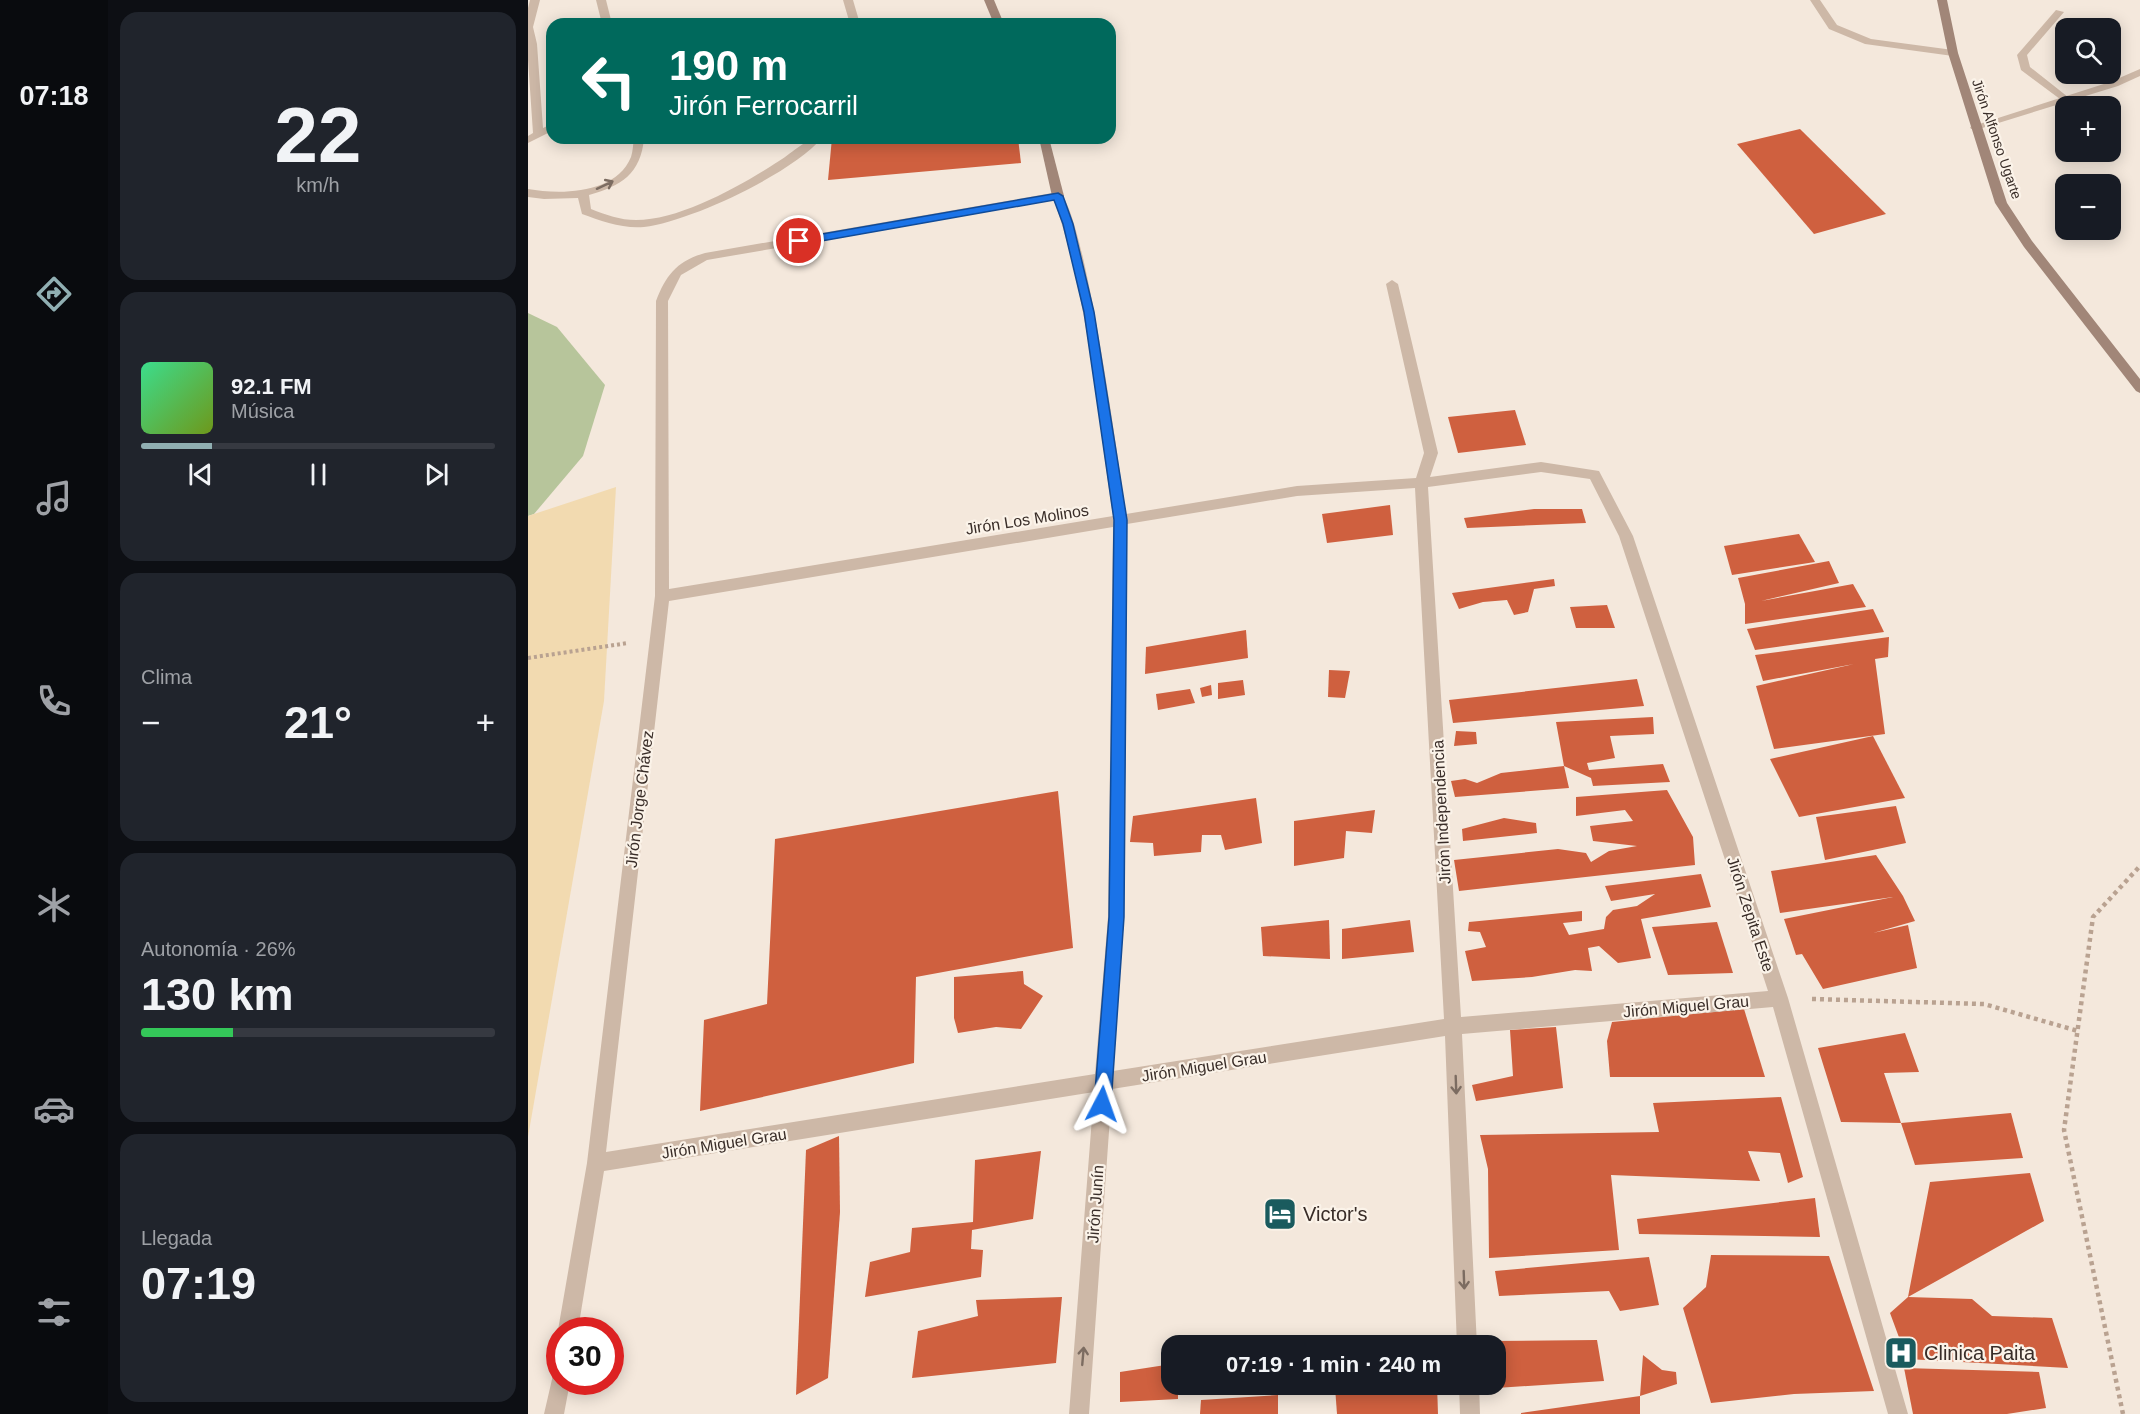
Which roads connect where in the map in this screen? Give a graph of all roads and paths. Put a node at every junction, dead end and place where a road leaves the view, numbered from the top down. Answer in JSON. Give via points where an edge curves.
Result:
{"nodes":[{"id":1,"x":535,"y":0,"type":"edge"},
{"id":2,"x":601,"y":0,"type":"edge"},
{"id":3,"x":848,"y":0,"type":"edge"},
{"id":4,"x":989,"y":0,"type":"edge"},
{"id":5,"x":1815,"y":0,"type":"edge"},
{"id":6,"x":1942,"y":0,"type":"edge"},
{"id":7,"x":2059,"y":12,"type":"dead end"},
{"id":8,"x":606,"y":18,"type":"edge"},
{"id":9,"x":853,"y":18,"type":"edge"},
{"id":10,"x":996,"y":18,"type":"edge"},
{"id":11,"x":1953,"y":52,"type":"junction"},
{"id":12,"x":2140,"y":72,"type":"edge"},
{"id":13,"x":2060,"y":96,"type":"edge"},
{"id":14,"x":2074,"y":96,"type":"edge"},
{"id":15,"x":2055,"y":102,"type":"edge"},
{"id":16,"x":1975,"y":127,"type":"junction"},
{"id":17,"x":546,"y":130,"type":"edge"},
{"id":18,"x":538,"y":133,"type":"junction"},
{"id":19,"x":528,"y":140,"type":"edge"},
{"id":20,"x":640,"y":144,"type":"edge"},
{"id":21,"x":811,"y":144,"type":"edge"},
{"id":22,"x":1045,"y":144,"type":"edge"},
{"id":23,"x":528,"y":193,"type":"edge"},
{"id":24,"x":583,"y":194,"type":"junction"},
{"id":25,"x":1058,"y":196,"type":"junction"},
{"id":26,"x":1392,"y":284,"type":"dead end"},
{"id":27,"x":2140,"y":388,"type":"edge"},
{"id":28,"x":1541,"y":467,"type":"joint"},
{"id":29,"x":1422,"y":483,"type":"junction"},
{"id":30,"x":1120,"y":520,"type":"junction"},
{"id":31,"x":662,"y":596,"type":"junction"},
{"id":32,"x":657,"y":639,"type":"junction"},
{"id":33,"x":528,"y":658,"type":"edge"},
{"id":34,"x":2140,"y":866,"type":"edge"},
{"id":35,"x":1779,"y":998,"type":"junction"},
{"id":36,"x":1453,"y":1026,"type":"junction"},
{"id":37,"x":2078,"y":1031,"type":"junction"},
{"id":38,"x":1104,"y":1082,"type":"junction"},
{"id":39,"x":596,"y":1163,"type":"junction"},
{"id":40,"x":570,"y":1317,"type":"edge"},
{"id":41,"x":1467,"y":1335,"type":"edge"},
{"id":42,"x":558,"y":1395,"type":"edge"},
{"id":43,"x":1469,"y":1395,"type":"edge"},
{"id":44,"x":555,"y":1414,"type":"edge"},
{"id":45,"x":1078,"y":1414,"type":"edge"},
{"id":46,"x":1470,"y":1414,"type":"edge"},
{"id":47,"x":1898,"y":1414,"type":"edge"},
{"id":48,"x":2123,"y":1414,"type":"edge"}],
"edges":[{"from":1,"to":18,"type":"street","via":[[528,27]]},
{"from":2,"to":8,"type":"street"},
{"from":3,"to":9,"type":"street"},
{"from":4,"to":10,"type":"main road"},
{"from":5,"to":11,"type":"street","via":[[1833,27],[1869,42]]},
{"from":6,"to":11,"type":"main road","name":"Jirón Alfonso Ugarte"},
{"from":7,"to":13,"type":"street","via":[[2022,55],[2025,68]]},
{"from":11,"to":16,"type":"main road","name":"Jirón Alfonso Ugarte"},
{"from":12,"to":14,"type":"street"},
{"from":15,"to":16,"type":"street"},
{"from":16,"to":27,"type":"main road","name":"Jirón Alfonso Ugarte","via":[[2001,203],[2034,253]]},
{"from":17,"to":18,"type":"street"},
{"from":18,"to":19,"type":"street"},
{"from":24,"to":20,"type":"street","one_way":true,"via":[[623,175],[636,162]]},
{"from":21,"to":24,"type":"street","via":[[750,182],[679,215],[644,223],[613,222],[586,211]]},
{"from":22,"to":25,"type":"main road","name":"Jirón Junín"},
{"from":23,"to":24,"type":"street","via":[[560,197]]},
{"from":25,"to":30,"type":"street","name":"Jirón Junín","via":[[1089,312]]},
{"from":25,"to":31,"type":"street","name":"Jirón Jorge Chávez","via":[[705,258],[679,267],[662,301]]},
{"from":26,"to":29,"type":"street","name":"Jirón Independencia","via":[[1431,453]]},
{"from":28,"to":29,"type":"street","name":"Jirón Los Molinos"},
{"from":28,"to":35,"type":"street","name":"Jirón Zepita Este","via":[[1594,475],[1626,536]]},
{"from":29,"to":30,"type":"street","name":"Jirón Los Molinos","via":[[1297,491]]},
{"from":29,"to":36,"type":"street","name":"Jirón Independencia"},
{"from":30,"to":31,"type":"street","name":"Jirón Los Molinos"},
{"from":30,"to":38,"type":"street","name":"Jirón Junín","via":[[1116,917]]},
{"from":31,"to":32,"type":"street","name":"Jirón Jorge Chávez"},
{"from":32,"to":33,"type":"path"},
{"from":32,"to":39,"type":"street","name":"Jirón Jorge Chávez"},
{"from":34,"to":37,"type":"path","via":[[2092,917]]},
{"from":35,"to":36,"type":"street","name":"Jirón Miguel Grau"},
{"from":35,"to":37,"type":"path","via":[[1984,1004]]},
{"from":35,"to":47,"type":"street","name":"Jirón Zepita Este"},
{"from":36,"to":38,"type":"street","name":"Jirón Miguel Grau"},
{"from":36,"to":41,"type":"street","name":"Jirón Independencia","one_way":true},
{"from":37,"to":48,"type":"path","via":[[2064,1130]]},
{"from":38,"to":39,"type":"street","name":"Jirón Miguel Grau"},
{"from":45,"to":38,"type":"street","name":"Jirón Junín","one_way":true},
{"from":39,"to":40,"type":"street","name":"Jirón Jorge Chávez"},
{"from":42,"to":44,"type":"street"},
{"from":43,"to":46,"type":"street"}]}
